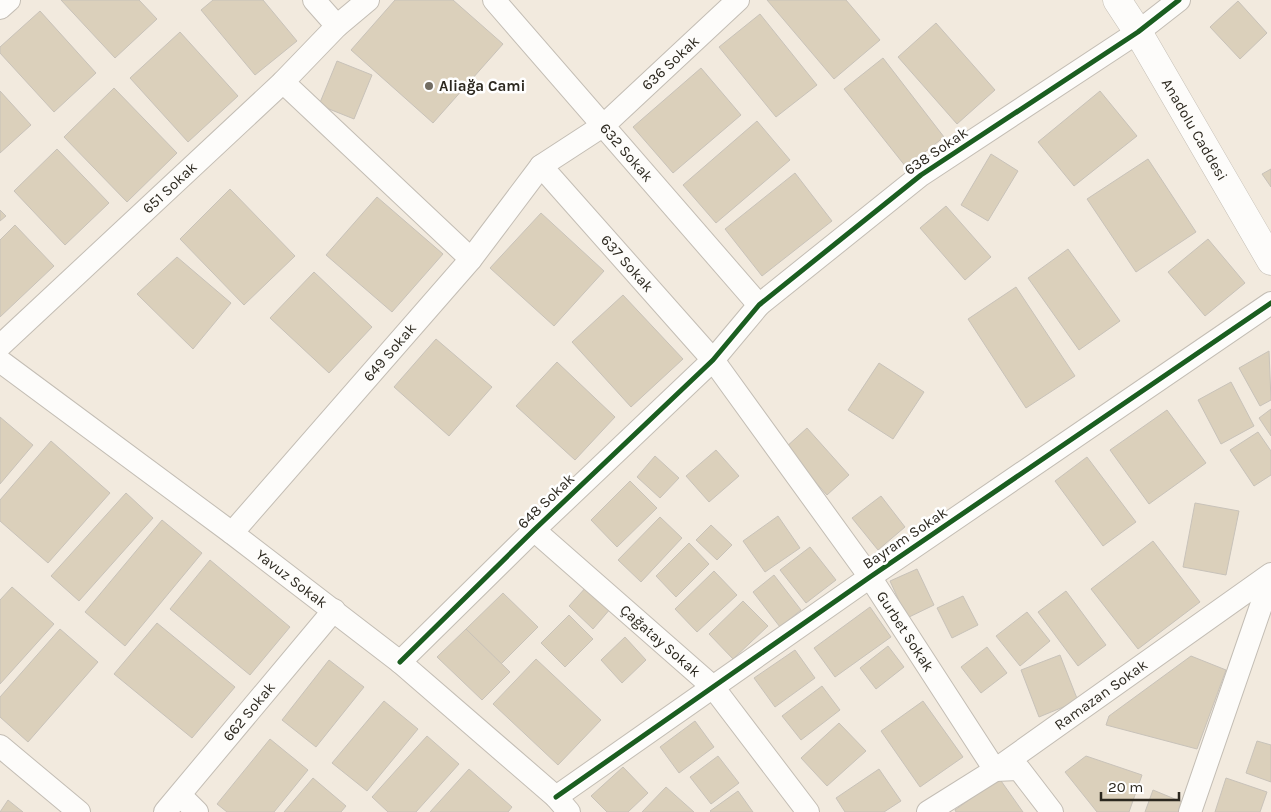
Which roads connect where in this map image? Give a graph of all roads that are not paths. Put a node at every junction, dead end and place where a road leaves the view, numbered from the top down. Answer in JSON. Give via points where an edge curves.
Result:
{"nodes":[{"id":1,"x":9,"y":0,"type":"edge"},
{"id":2,"x":314,"y":0,"type":"edge"},
{"id":3,"x":368,"y":0,"type":"edge"},
{"id":4,"x":494,"y":0,"type":"edge"},
{"id":5,"x":738,"y":0,"type":"edge"},
{"id":6,"x":1117,"y":0,"type":"edge"},
{"id":7,"x":1178,"y":0,"type":"edge"},
{"id":8,"x":0,"y":8,"type":"edge"},
{"id":9,"x":337,"y":26,"type":"junction"},
{"id":10,"x":1138,"y":32,"type":"junction"},
{"id":11,"x":283,"y":82,"type":"junction"},
{"id":12,"x":604,"y":125,"type":"junction"},
{"id":13,"x":541,"y":166,"type":"junction"},
{"id":14,"x":471,"y":259,"type":"junction"},
{"id":15,"x":1271,"y":261,"type":"edge"},
{"id":16,"x":1271,"y":303,"type":"edge"},
{"id":17,"x":759,"y":305,"type":"junction"},
{"id":18,"x":0,"y":346,"type":"edge"},
{"id":19,"x":713,"y":360,"type":"junction"},
{"id":20,"x":0,"y":361,"type":"edge"},
{"id":21,"x":534,"y":530,"type":"junction"},
{"id":22,"x":232,"y":533,"type":"junction"},
{"id":23,"x":1271,"y":575,"type":"edge"},
{"id":24,"x":870,"y":577,"type":"junction"},
{"id":25,"x":334,"y":610,"type":"junction"},
{"id":26,"x":400,"y":662,"type":"junction"},
{"id":27,"x":713,"y":687,"type":"junction"},
{"id":28,"x":0,"y":746,"type":"edge"},
{"id":29,"x":995,"y":770,"type":"junction"},
{"id":30,"x":172,"y":804,"type":"edge"},
{"id":31,"x":563,"y":804,"type":"edge"},
{"id":32,"x":79,"y":812,"type":"edge"},
{"id":33,"x":197,"y":812,"type":"edge"},
{"id":34,"x":808,"y":812,"type":"edge"},
{"id":35,"x":928,"y":812,"type":"edge"},
{"id":36,"x":1052,"y":812,"type":"edge"},
{"id":37,"x":1190,"y":812,"type":"edge"}],
"edges":[{"from":1,"to":8,"type":"street"},
{"from":2,"to":9,"type":"street"},
{"from":3,"to":9,"type":"street","name":"651 Sokak"},
{"from":4,"to":12,"type":"street","name":"632 Sokak"},
{"from":5,"to":12,"type":"street","name":"636 Sokak"},
{"from":6,"to":10,"type":"street","name":"Anadolu Caddesi"},
{"from":7,"to":10,"type":"street","name":"638 Sokak"},
{"from":9,"to":11,"type":"street","name":"651 Sokak"},
{"from":10,"to":15,"type":"street","name":"Anadolu Caddesi"},
{"from":10,"to":17,"type":"street","name":"638 Sokak","via":[[921,175]]},
{"from":11,"to":14,"type":"street"},
{"from":11,"to":18,"type":"street","name":"651 Sokak"},
{"from":12,"to":13,"type":"street","name":"636 Sokak"},
{"from":12,"to":17,"type":"street","name":"632 Sokak"},
{"from":13,"to":14,"type":"street","name":"649 Sokak"},
{"from":13,"to":19,"type":"street","name":"637 Sokak"},
{"from":14,"to":22,"type":"street","name":"649 Sokak"},
{"from":16,"to":24,"type":"street","name":"Bayram Sokak"},
{"from":17,"to":19,"type":"street","name":"638 Sokak"},
{"from":19,"to":21,"type":"street","name":"648 Sokak"},
{"from":19,"to":24,"type":"street","name":"Gurbet Sokak"},
{"from":20,"to":22,"type":"street","name":"Yavuz Sokak"},
{"from":21,"to":26,"type":"street","name":"648 Sokak"},
{"from":21,"to":27,"type":"street","name":"Çağatay Sokak"},
{"from":22,"to":25,"type":"street","name":"Yavuz Sokak"},
{"from":23,"to":29,"type":"street","name":"Ramazan Sokak"},
{"from":23,"to":37,"type":"street"},
{"from":24,"to":27,"type":"street","name":"Bayram Sokak"},
{"from":24,"to":29,"type":"street","name":"Gurbet Sokak"},
{"from":25,"to":26,"type":"street","name":"Yavuz Sokak"},
{"from":25,"to":30,"type":"street","name":"662 Sokak"},
{"from":26,"to":31,"type":"street","name":"Yavuz Sokak"},
{"from":27,"to":31,"type":"street","name":"Bayram Sokak"},
{"from":27,"to":34,"type":"street","name":"Çağatay Sokak"},
{"from":28,"to":32,"type":"street"},
{"from":29,"to":35,"type":"street","name":"Ramazan Sokak"},
{"from":29,"to":36,"type":"street","via":[[1019,769]]},
{"from":30,"to":33,"type":"street"}]}
